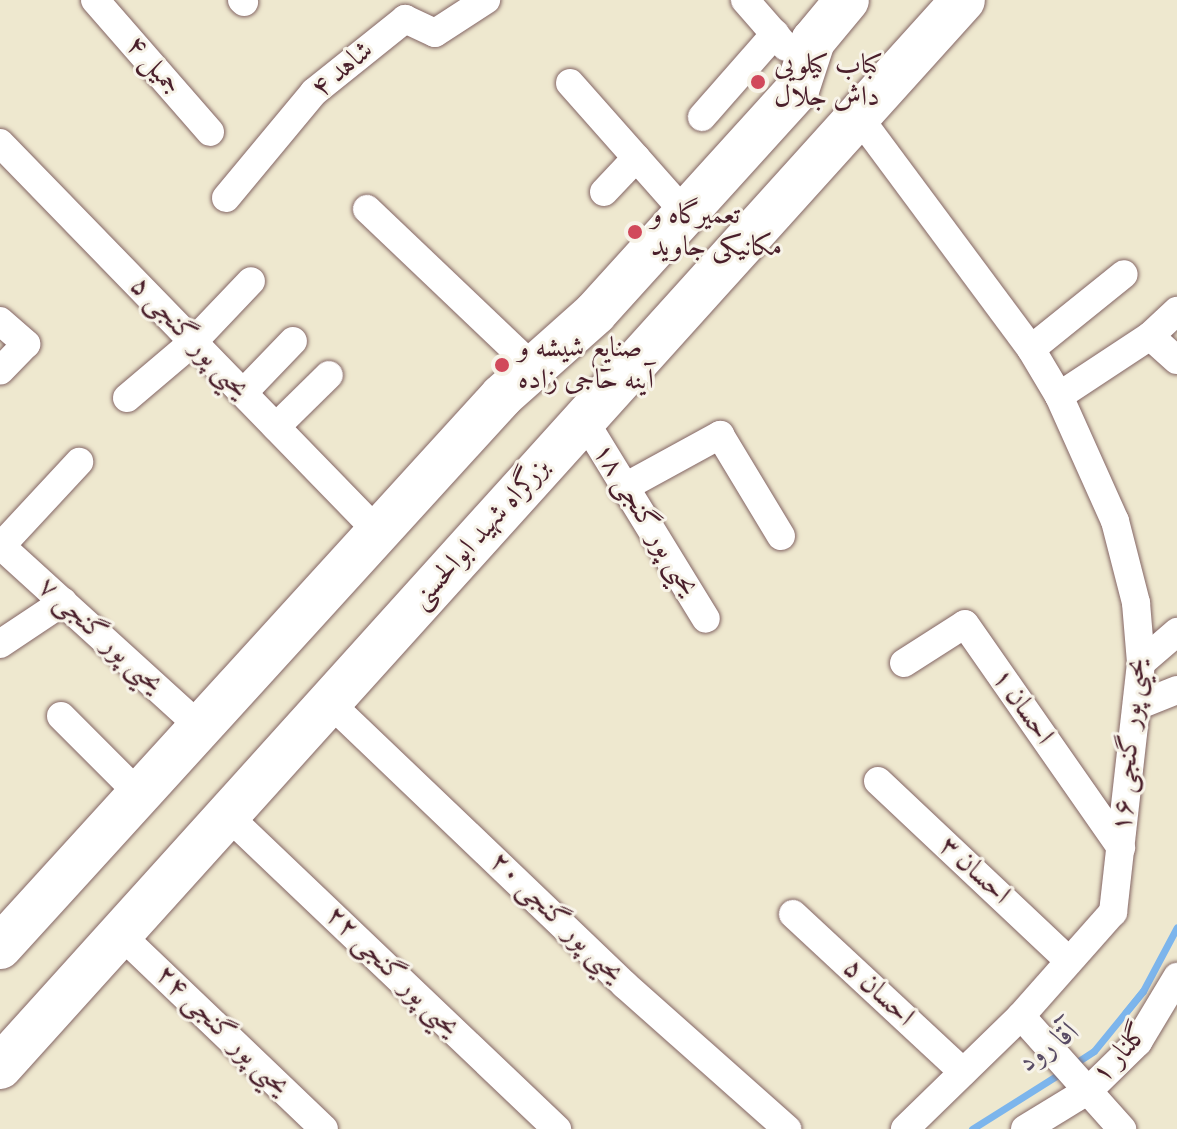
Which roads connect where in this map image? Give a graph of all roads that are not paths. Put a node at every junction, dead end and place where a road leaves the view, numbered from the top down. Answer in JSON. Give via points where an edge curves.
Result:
{"nodes":[{"id":1,"x":95,"y":0,"type":"edge"},
{"id":2,"x":486,"y":0,"type":"edge"},
{"id":3,"x":745,"y":0,"type":"edge"},
{"id":4,"x":847,"y":0,"type":"edge"},
{"id":5,"x":963,"y":0,"type":"edge"},
{"id":6,"x":775,"y":34,"type":"junction"},
{"id":7,"x":807,"y":67,"type":"junction"},
{"id":8,"x":570,"y":83,"type":"dead end"},
{"id":9,"x":858,"y":116,"type":"junction"},
{"id":10,"x":702,"y":117,"type":"dead end"},
{"id":11,"x":210,"y":132,"type":"dead end"},
{"id":12,"x":0,"y":143,"type":"edge"},
{"id":13,"x":636,"y":158,"type":"junction"},
{"id":14,"x":604,"y":192,"type":"dead end"},
{"id":15,"x":226,"y":198,"type":"dead end"},
{"id":16,"x":367,"y":209,"type":"dead end"},
{"id":17,"x":685,"y":213,"type":"junction"},
{"id":18,"x":1124,"y":274,"type":"dead end"},
{"id":19,"x":251,"y":281,"type":"dead end"},
{"id":20,"x":607,"y":300,"type":"junction"},
{"id":21,"x":1177,"y":311,"type":"edge"},
{"id":22,"x":0,"y":321,"type":"edge"},
{"id":23,"x":1150,"y":336,"type":"junction"},
{"id":24,"x":293,"y":341,"type":"dead end"},
{"id":25,"x":193,"y":342,"type":"junction"},
{"id":26,"x":652,"y":344,"type":"junction"},
{"id":27,"x":1031,"y":349,"type":"junction"},
{"id":28,"x":1177,"y":360,"type":"edge"},
{"id":29,"x":533,"y":367,"type":"junction"},
{"id":30,"x":0,"y":371,"type":"edge"},
{"id":31,"x":329,"y":375,"type":"dead end"},
{"id":32,"x":243,"y":393,"type":"junction"},
{"id":33,"x":1059,"y":396,"type":"junction"},
{"id":34,"x":127,"y":398,"type":"dead end"},
{"id":35,"x":584,"y":420,"type":"junction"},
{"id":36,"x":276,"y":427,"type":"junction"},
{"id":37,"x":79,"y":462,"type":"dead end"},
{"id":38,"x":623,"y":488,"type":"junction"},
{"id":39,"x":378,"y":532,"type":"junction"},
{"id":40,"x":781,"y":536,"type":"dead end"},
{"id":41,"x":1,"y":545,"type":"edge"},
{"id":42,"x":63,"y":602,"type":"junction"},
{"id":43,"x":706,"y":619,"type":"dead end"},
{"id":44,"x":1177,"y":632,"type":"edge"},
{"id":45,"x":0,"y":644,"type":"edge"},
{"id":46,"x":904,"y":663,"type":"dead end"},
{"id":47,"x":1141,"y":663,"type":"junction"},
{"id":48,"x":1177,"y":690,"type":"edge"},
{"id":49,"x":329,"y":702,"type":"junction"},
{"id":50,"x":1137,"y":706,"type":"junction"},
{"id":51,"x":61,"y":716,"type":"dead end"},
{"id":52,"x":200,"y":727,"type":"junction"},
{"id":53,"x":878,"y":781,"type":"dead end"},
{"id":54,"x":139,"y":794,"type":"junction"},
{"id":55,"x":227,"y":815,"type":"junction"},
{"id":56,"x":1121,"y":848,"type":"junction"},
{"id":57,"x":793,"y":914,"type":"dead end"},
{"id":58,"x":7,"y":926,"type":"edge"},
{"id":59,"x":120,"y":934,"type":"junction"},
{"id":60,"x":1069,"y":961,"type":"junction"},
{"id":61,"x":1177,"y":977,"type":"edge"},
{"id":62,"x":1021,"y":1016,"type":"junction"},
{"id":63,"x":0,"y":1067,"type":"edge"},
{"id":64,"x":963,"y":1072,"type":"junction"},
{"id":65,"x":1089,"y":1090,"type":"junction"},
{"id":66,"x":324,"y":1129,"type":"edge"},
{"id":67,"x":557,"y":1129,"type":"edge"},
{"id":68,"x":787,"y":1129,"type":"edge"},
{"id":69,"x":905,"y":1129,"type":"edge"},
{"id":70,"x":1025,"y":1129,"type":"edge"},
{"id":71,"x":1122,"y":1129,"type":"edge"}],
"edges":[{"from":1,"to":11,"type":"street","name":"جمیل ۴"},
{"from":2,"to":15,"type":"street","name":"شاهد ۴","via":[[435,33],[405,19],[314,92]]},
{"from":3,"to":6,"type":"street"},
{"from":4,"to":7,"type":"main road","via":[[813,41]]},
{"from":5,"to":9,"type":"main road","name":"بزرگراه شهید ابوالحسنی"},
{"from":6,"to":7,"type":"street"},
{"from":6,"to":10,"type":"street"},
{"from":7,"to":17,"type":"main road","via":[[797,90]]},
{"from":8,"to":13,"type":"street"},
{"from":9,"to":26,"type":"main road","name":"بزرگراه شهید ابوالحسنی"},
{"from":9,"to":27,"type":"street","name":"یحیی پور گنجی ۱۶"},
{"from":12,"to":25,"type":"street","name":"یحیی پور گنجی ۵"},
{"from":13,"to":14,"type":"street"},
{"from":13,"to":17,"type":"street"},
{"from":16,"to":29,"type":"street"},
{"from":17,"to":20,"type":"main road"},
{"from":18,"to":27,"type":"street"},
{"from":19,"to":25,"type":"street"},
{"from":20,"to":26,"type":"main road"},
{"from":20,"to":29,"type":"main road"},
{"from":21,"to":23,"type":"street"},
{"from":22,"to":30,"type":"street","via":[[26,344]]},
{"from":23,"to":28,"type":"street"},
{"from":23,"to":33,"type":"street"},
{"from":24,"to":32,"type":"street"},
{"from":25,"to":32,"type":"street","name":"یحیی پور گنجی ۵"},
{"from":25,"to":34,"type":"street"},
{"from":26,"to":35,"type":"main road","name":"بزرگراه شهید ابوالحسنی"},
{"from":27,"to":33,"type":"street","name":"یحیی پور گنجی ۱۶"},
{"from":29,"to":39,"type":"main road"},
{"from":31,"to":36,"type":"street"},
{"from":32,"to":36,"type":"street","name":"یحیی پور گنجی ۵"},
{"from":33,"to":47,"type":"street","name":"یحیی پور گنجی ۱۶","via":[[1115,521],[1136,603]]},
{"from":35,"to":38,"type":"street","name":"یحیی پور گنجی ۱۸"},
{"from":35,"to":49,"type":"main road","name":"بزرگراه شهید ابوالحسنی"},
{"from":36,"to":39,"type":"street","name":"یحیی پور گنجی ۵"},
{"from":37,"to":41,"type":"street"},
{"from":38,"to":40,"type":"street","via":[[720,435]]},
{"from":38,"to":43,"type":"street","name":"یحیی پور گنجی ۱۸"},
{"from":39,"to":52,"type":"main road"},
{"from":41,"to":42,"type":"street","name":"یحیی پور گنجی ۷"},
{"from":42,"to":45,"type":"street"},
{"from":42,"to":52,"type":"street","name":"یحیی پور گنجی ۷"},
{"from":44,"to":47,"type":"street"},
{"from":46,"to":56,"type":"street","name":"احسان ۱","via":[[965,624]]},
{"from":47,"to":50,"type":"street","name":"یحیی پور گنجی ۱۶"},
{"from":48,"to":50,"type":"street"},
{"from":49,"to":55,"type":"main road","name":"بزرگراه شهید ابوالحسنی"},
{"from":49,"to":68,"type":"street","name":"یحیی پور گنجی ۲۰","via":[[625,985]]},
{"from":50,"to":56,"type":"street","name":"یحیی پور گنجی ۱۶"},
{"from":51,"to":54,"type":"street"},
{"from":52,"to":54,"type":"main road"},
{"from":53,"to":60,"type":"street","name":"احسان ۳"},
{"from":54,"to":58,"type":"main road"},
{"from":55,"to":59,"type":"main road","name":"بزرگراه شهید ابوالحسنی"},
{"from":55,"to":67,"type":"street","name":"یحیی پور گنجی ۲۲"},
{"from":56,"to":60,"type":"street","name":"یحیی پور گنجی ۱۶","via":[[1113,912]]},
{"from":57,"to":64,"type":"street","name":"احسان ۵"},
{"from":59,"to":63,"type":"main road","name":"بزرگراه شهید ابوالحسنی"},
{"from":59,"to":66,"type":"street","name":"یحیی پور گنجی ۲۴"},
{"from":60,"to":62,"type":"street","name":"یحیی پور گنجی ۱۶"},
{"from":61,"to":65,"type":"street","name":"گلنار ۱","via":[[1138,1042]]},
{"from":62,"to":64,"type":"street","name":"یحیی پور گنجی ۱۶"},
{"from":62,"to":65,"type":"street"},
{"from":64,"to":69,"type":"street","name":"یحیی پور گنجی ۱۶"},
{"from":65,"to":70,"type":"street","name":"گلنار ۱"},
{"from":65,"to":71,"type":"street"}]}
